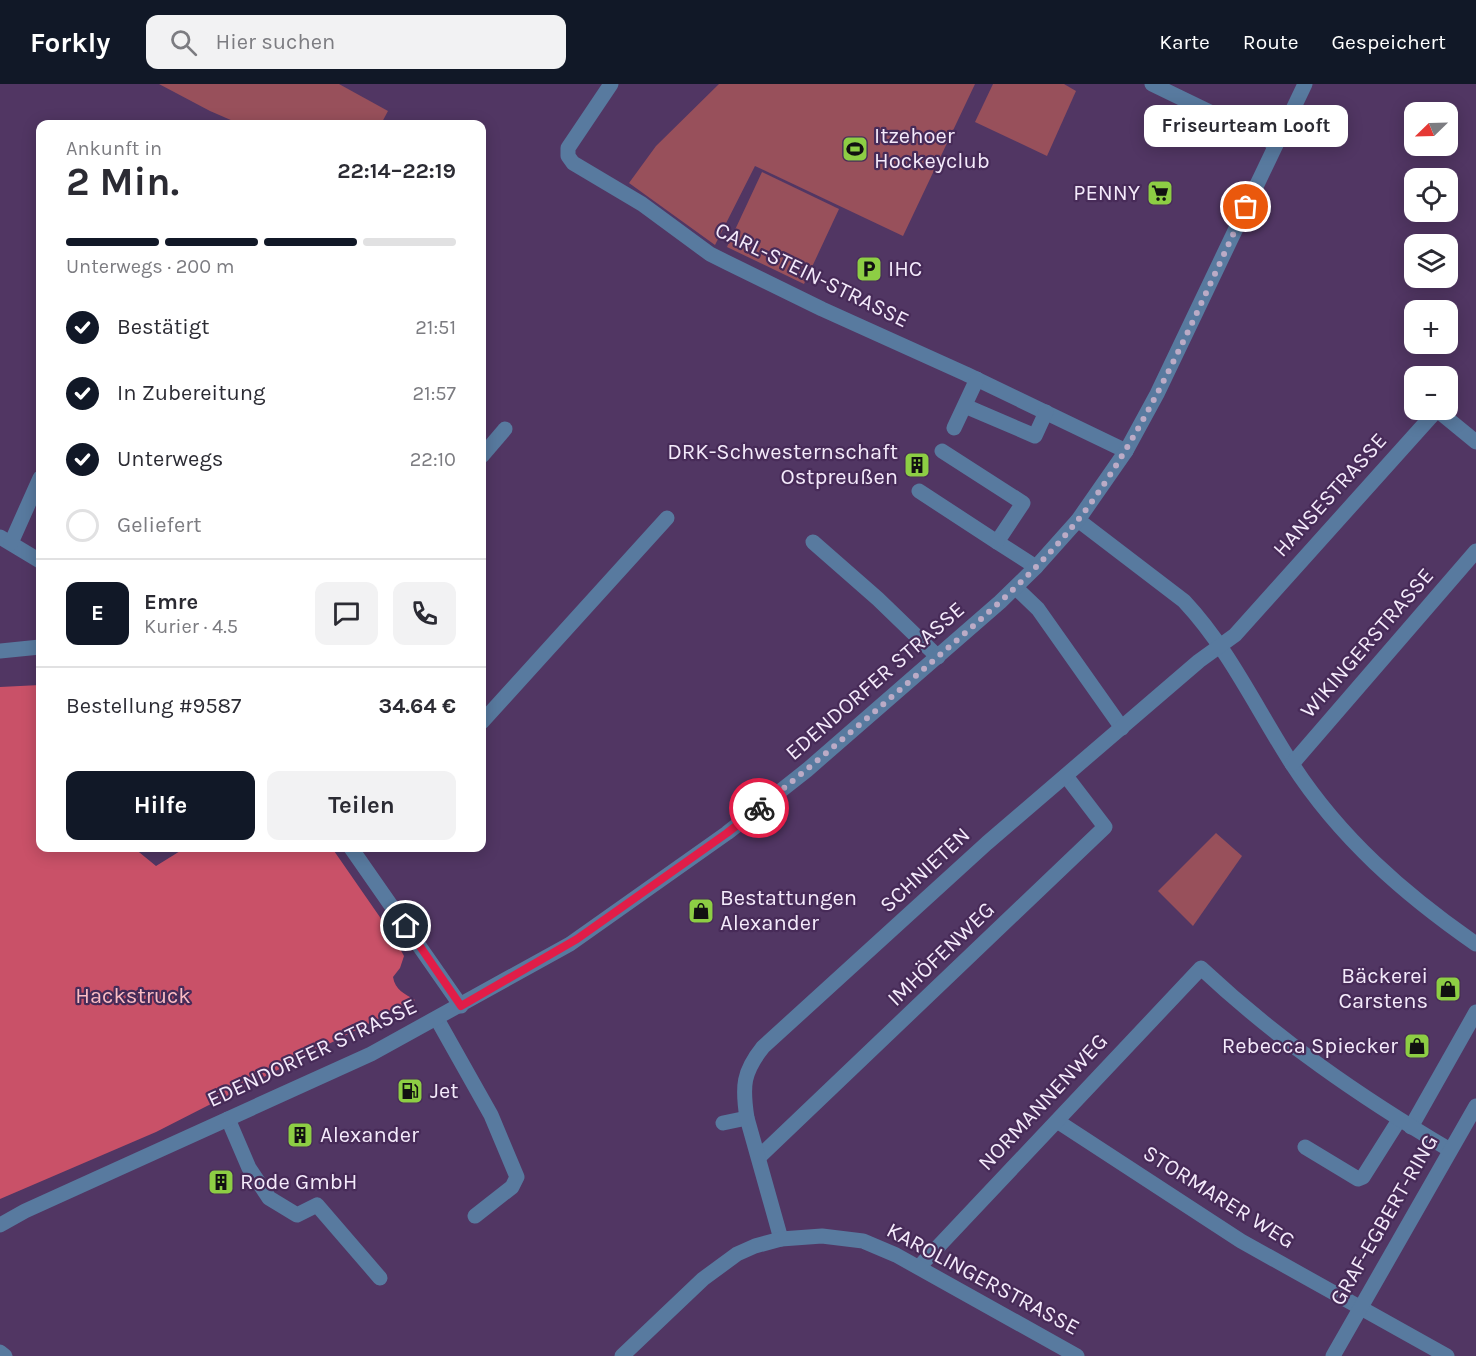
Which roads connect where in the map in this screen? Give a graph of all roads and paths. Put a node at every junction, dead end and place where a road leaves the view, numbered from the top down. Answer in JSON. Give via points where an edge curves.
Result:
{"nodes":[{"id":1,"x":610,"y":84,"type":"edge"},
{"id":2,"x":1152,"y":84,"type":"edge"},
{"id":3,"x":1305,"y":84,"type":"edge"},
{"id":4,"x":1276,"y":144,"type":"junction"},
{"id":5,"x":977,"y":379,"type":"junction"},
{"id":6,"x":965,"y":406,"type":"junction"},
{"id":7,"x":1046,"y":412,"type":"junction"},
{"id":8,"x":954,"y":428,"type":"dead end"},
{"id":9,"x":505,"y":429,"type":"dead end"},
{"id":10,"x":1476,"y":442,"type":"edge"},
{"id":11,"x":486,"y":451,"type":"edge"},
{"id":12,"x":942,"y":451,"type":"dead end"},
{"id":13,"x":1125,"y":451,"type":"junction"},
{"id":14,"x":36,"y":485,"type":"edge"},
{"id":15,"x":920,"y":490,"type":"dead end"},
{"id":16,"x":667,"y":518,"type":"dead end"},
{"id":17,"x":1077,"y":520,"type":"junction"},
{"id":18,"x":6,"y":540,"type":"edge"},
{"id":19,"x":813,"y":542,"type":"dead end"},
{"id":20,"x":997,"y":542,"type":"junction"},
{"id":21,"x":1476,"y":551,"type":"edge"},
{"id":22,"x":36,"y":559,"type":"edge"},
{"id":23,"x":1036,"y":567,"type":"junction"},
{"id":24,"x":1016,"y":588,"type":"junction"},
{"id":25,"x":1221,"y":645,"type":"junction"},
{"id":26,"x":36,"y":647,"type":"edge"},
{"id":27,"x":0,"y":651,"type":"edge"},
{"id":28,"x":938,"y":657,"type":"junction"},
{"id":29,"x":486,"y":718,"type":"edge"},
{"id":30,"x":1122,"y":728,"type":"junction"},
{"id":31,"x":1292,"y":764,"type":"junction"},
{"id":32,"x":1066,"y":776,"type":"junction"},
{"id":33,"x":354,"y":852,"type":"edge"},
{"id":34,"x":1476,"y":945,"type":"edge"},
{"id":35,"x":461,"y":1006,"type":"junction"},
{"id":36,"x":1476,"y":1012,"type":"edge"},
{"id":37,"x":437,"y":1019,"type":"junction"},
{"id":38,"x":1476,"y":1108,"type":"edge"},
{"id":39,"x":747,"y":1118,"type":"junction"},
{"id":40,"x":228,"y":1119,"type":"junction"},
{"id":41,"x":1057,"y":1121,"type":"junction"},
{"id":42,"x":723,"y":1123,"type":"dead end"},
{"id":43,"x":1405,"y":1123,"type":"junction"},
{"id":44,"x":1305,"y":1147,"type":"dead end"},
{"id":45,"x":1450,"y":1150,"type":"junction"},
{"id":46,"x":759,"y":1157,"type":"junction"},
{"id":47,"x":475,"y":1216,"type":"dead end"},
{"id":48,"x":0,"y":1225,"type":"edge"},
{"id":49,"x":781,"y":1239,"type":"junction"},
{"id":50,"x":919,"y":1267,"type":"junction"},
{"id":51,"x":380,"y":1278,"type":"dead end"},
{"id":52,"x":1360,"y":1307,"type":"junction"},
{"id":53,"x":0,"y":1352,"type":"edge"},
{"id":54,"x":5,"y":1356,"type":"edge"},
{"id":55,"x":621,"y":1356,"type":"edge"},
{"id":56,"x":1077,"y":1356,"type":"edge"},
{"id":57,"x":1333,"y":1356,"type":"edge"},
{"id":58,"x":1448,"y":1356,"type":"edge"}],
"edges":[{"from":1,"to":5,"type":"street","name":"CARL-STEIN-STRASSE","via":[[568,148],[573,163],[642,204],[721,259]]},
{"from":2,"to":4,"type":"street"},
{"from":3,"to":4,"type":"street","name":"EDENDORFER STRASSE"},
{"from":4,"to":13,"type":"street","name":"EDENDORFER STRASSE","via":[[1157,394]]},
{"from":5,"to":6,"type":"street"},
{"from":5,"to":7,"type":"street","name":"CARL-STEIN-STRASSE"},
{"from":6,"to":7,"type":"street","via":[[1035,436]]},
{"from":6,"to":8,"type":"street"},
{"from":7,"to":13,"type":"street","name":"CARL-STEIN-STRASSE"},
{"from":9,"to":11,"type":"street"},
{"from":10,"to":25,"type":"street","name":"HANSESTRASSE","via":[[1437,410],[1235,635]]},
{"from":12,"to":20,"type":"street","via":[[1023,503]]},
{"from":13,"to":17,"type":"street","name":"EDENDORFER STRASSE"},
{"from":14,"to":18,"type":"street"},
{"from":15,"to":20,"type":"street"},
{"from":16,"to":29,"type":"street"},
{"from":17,"to":23,"type":"street","name":"EDENDORFER STRASSE"},
{"from":17,"to":25,"type":"street","via":[[1184,601]]},
{"from":18,"to":22,"type":"street"},
{"from":19,"to":28,"type":"street"},
{"from":20,"to":23,"type":"street"},
{"from":21,"to":31,"type":"street","name":"WIKINGERSTRASSE"},
{"from":23,"to":24,"type":"street","name":"EDENDORFER STRASSE"},
{"from":24,"to":28,"type":"street","name":"EDENDORFER STRASSE"},
{"from":24,"to":30,"type":"street","via":[[1038,609]]},
{"from":25,"to":30,"type":"street","name":"SCHNIETEN"},
{"from":25,"to":31,"type":"street"},
{"from":26,"to":27,"type":"street"},
{"from":28,"to":35,"type":"street","name":"EDENDORFER STRASSE","via":[[727,833],[577,939]]},
{"from":30,"to":32,"type":"street","name":"SCHNIETEN"},
{"from":31,"to":34,"type":"street","via":[[1327,812],[1374,864]]},
{"from":32,"to":39,"type":"street","name":"SCHNIETEN","via":[[763,1047],[745,1078]]},
{"from":32,"to":46,"type":"street","name":"IMHÖFENWEG","via":[[1105,827]]},
{"from":33,"to":35,"type":"street"},
{"from":35,"to":37,"type":"street","name":"EDENDORFER STRASSE"},
{"from":36,"to":43,"type":"street"},
{"from":37,"to":40,"type":"street","name":"EDENDORFER STRASSE","via":[[371,1054]]},
{"from":37,"to":47,"type":"street","via":[[491,1115],[517,1177],[512,1187]]},
{"from":38,"to":45,"type":"street","name":"GRAF-EGBERT-RING"},
{"from":39,"to":42,"type":"street"},
{"from":39,"to":46,"type":"street","name":"SCHNIETEN"},
{"from":40,"to":48,"type":"street","name":"EDENDORFER STRASSE"},
{"from":40,"to":51,"type":"street","via":[[249,1168],[269,1198],[297,1215],[317,1204]]},
{"from":41,"to":43,"type":"street","name":"NORMANNENWEG","via":[[1201,968],[1262,1023],[1323,1070]]},
{"from":41,"to":50,"type":"street","name":"NORMANNENWEG"},
{"from":41,"to":52,"type":"street","name":"STORMARER WEG","via":[[1224,1231]]},
{"from":43,"to":44,"type":"street","via":[[1358,1179]]},
{"from":43,"to":45,"type":"street"},
{"from":45,"to":52,"type":"street","name":"GRAF-EGBERT-RING"},
{"from":46,"to":49,"type":"street","name":"SCHNIETEN"},
{"from":49,"to":50,"type":"street","name":"KAROLINGERSTRASSE","via":[[851,1238]]},
{"from":49,"to":55,"type":"street","name":"KAROLINGERSTRASSE","via":[[725,1261]]},
{"from":50,"to":56,"type":"street","name":"KAROLINGERSTRASSE"},
{"from":52,"to":57,"type":"street","name":"GRAF-EGBERT-RING"},
{"from":52,"to":58,"type":"street","name":"STORMARER WEG"},
{"from":53,"to":54,"type":"street"}]}
